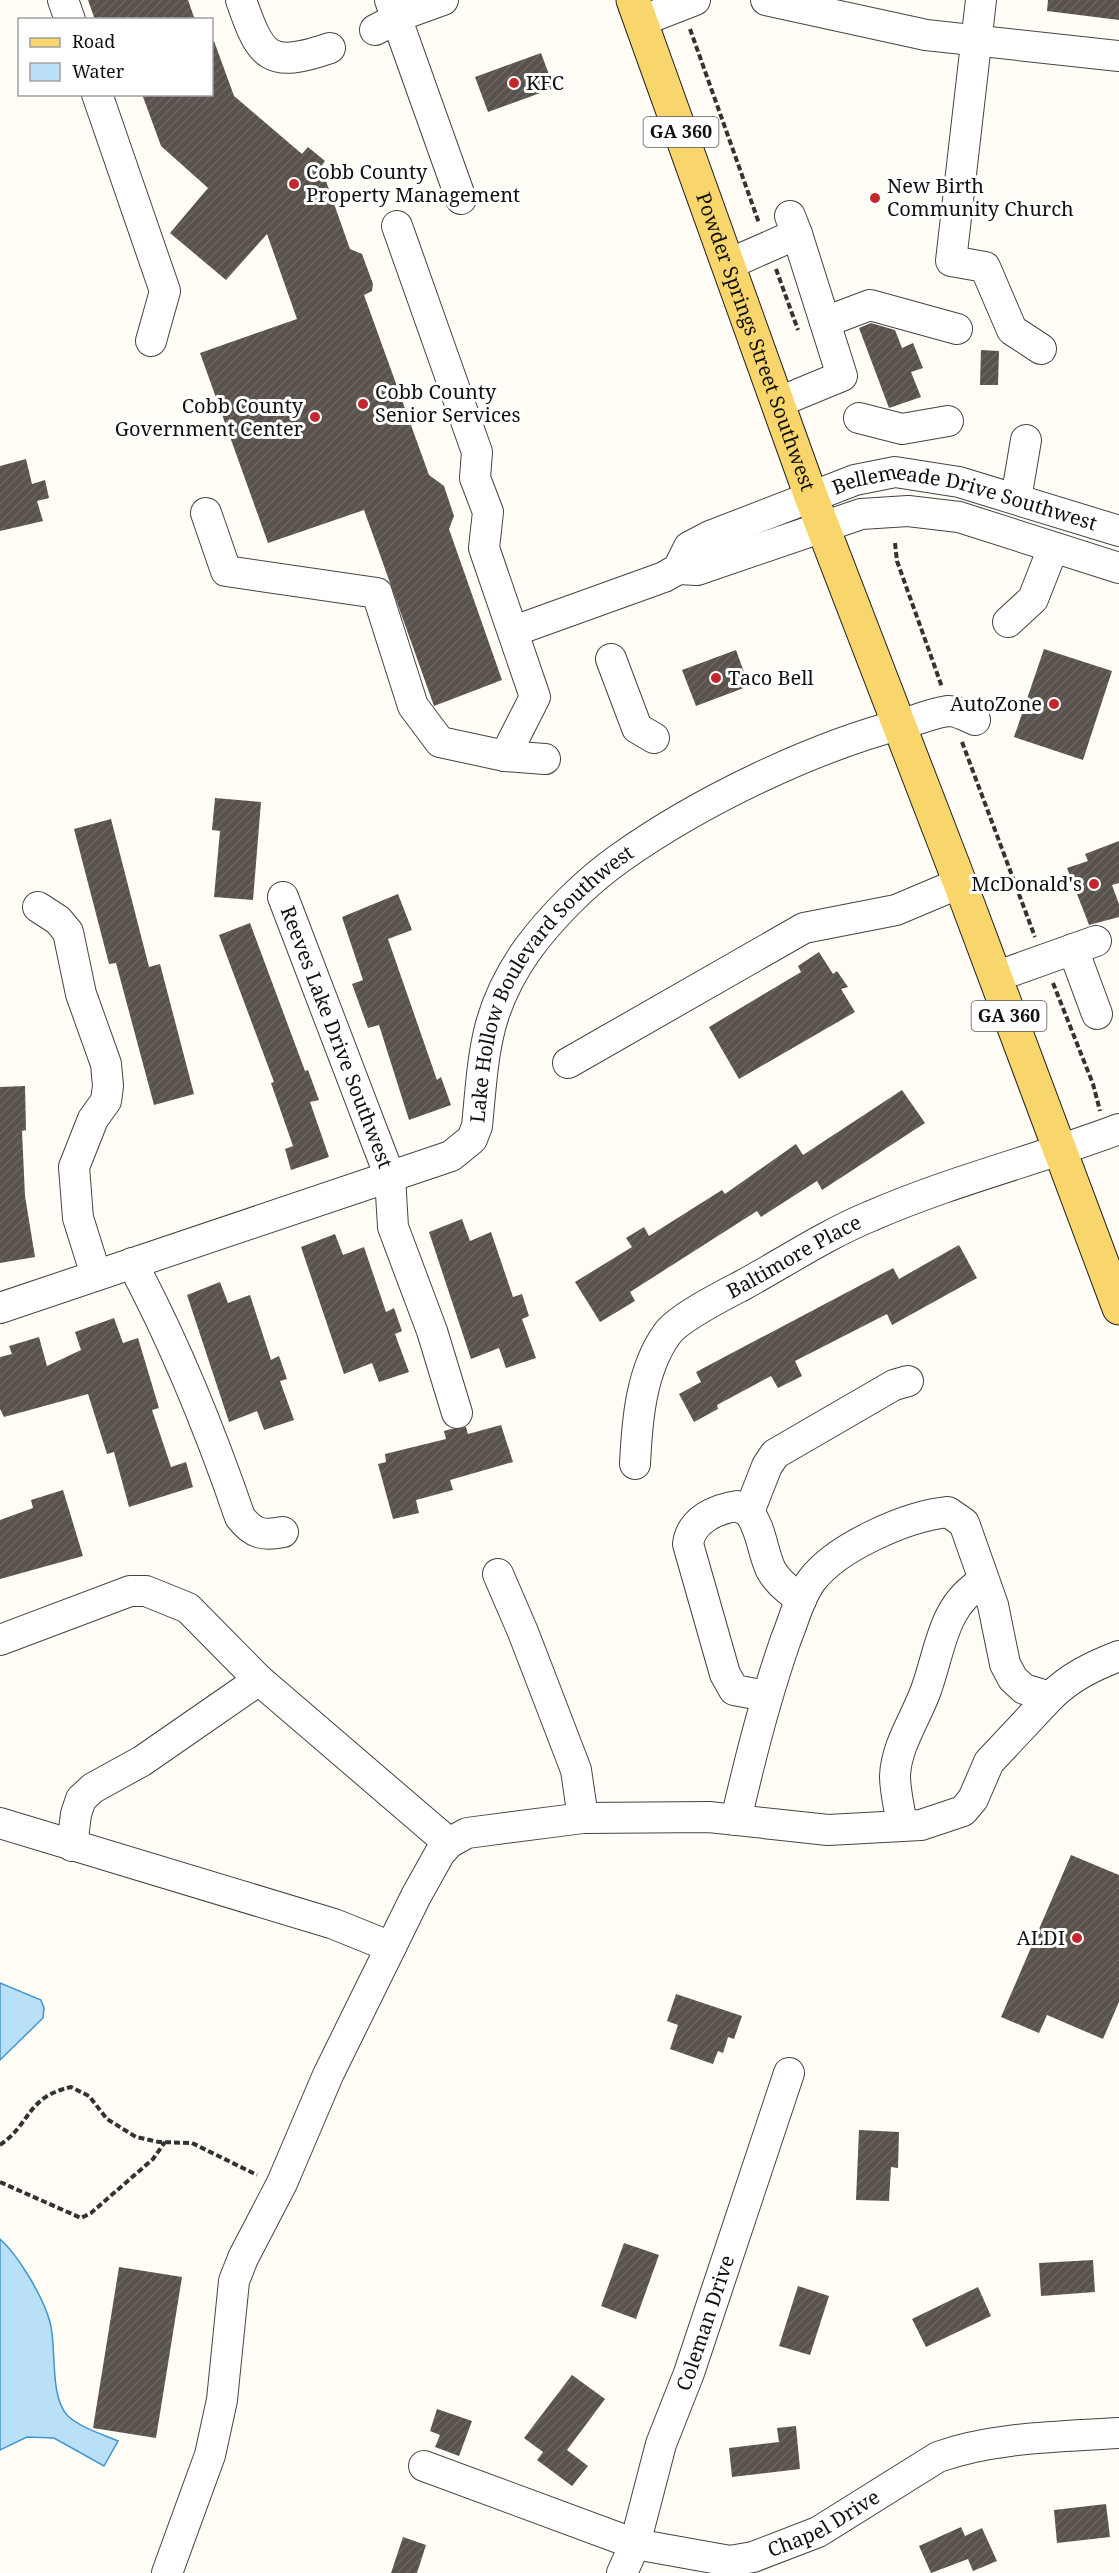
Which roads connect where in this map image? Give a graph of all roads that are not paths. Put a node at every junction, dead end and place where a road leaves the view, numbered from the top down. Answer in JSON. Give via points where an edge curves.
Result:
{"nodes":[{"id":1,"x":63,"y":0,"type":"edge"},
{"id":2,"x":241,"y":0,"type":"edge"},
{"id":3,"x":443,"y":0,"type":"edge"},
{"id":4,"x":766,"y":0,"type":"edge"},
{"id":5,"x":981,"y":0,"type":"edge"},
{"id":6,"x":688,"y":3,"type":"edge"},
{"id":7,"x":637,"y":10,"type":"edge"},
{"id":8,"x":387,"y":17,"type":"edge"},
{"id":9,"x":69,"y":18,"type":"edge"},
{"id":10,"x":978,"y":40,"type":"junction"},
{"id":11,"x":330,"y":48,"type":"dead end"},
{"id":12,"x":1119,"y":56,"type":"edge"},
{"id":13,"x":98,"y":96,"type":"edge"},
{"id":14,"x":461,"y":199,"type":"dead end"},
{"id":15,"x":397,"y":226,"type":"dead end"},
{"id":16,"x":729,"y":264,"type":"junction"},
{"id":17,"x":812,"y":328,"type":"junction"},
{"id":18,"x":957,"y":329,"type":"dead end"},
{"id":19,"x":151,"y":341,"type":"dead end"},
{"id":20,"x":1041,"y":349,"type":"dead end"},
{"id":21,"x":779,"y":402,"type":"junction"},
{"id":22,"x":859,"y":418,"type":"dead end"},
{"id":23,"x":948,"y":421,"type":"dead end"},
{"id":24,"x":902,"y":429,"type":"junction"},
{"id":25,"x":1026,"y":440,"type":"dead end"},
{"id":26,"x":913,"y":474,"type":"junction"},
{"id":27,"x":1016,"y":499,"type":"junction"},
{"id":28,"x":817,"y":512,"type":"junction"},
{"id":29,"x":206,"y":513,"type":"dead end"},
{"id":30,"x":1119,"y":531,"type":"edge"},
{"id":31,"x":1053,"y":548,"type":"junction"},
{"id":32,"x":1119,"y":568,"type":"edge"},
{"id":33,"x":1008,"y":622,"type":"dead end"},
{"id":34,"x":514,"y":631,"type":"junction"},
{"id":35,"x":611,"y":659,"type":"dead end"},
{"id":36,"x":963,"y":716,"type":"road end"},
{"id":37,"x":897,"y":725,"type":"junction"},
{"id":38,"x":654,"y":738,"type":"dead end"},
{"id":39,"x":506,"y":756,"type":"junction"},
{"id":40,"x":545,"y":759,"type":"dead end"},
{"id":41,"x":960,"y":883,"type":"junction"},
{"id":42,"x":283,"y":897,"type":"dead end"},
{"id":43,"x":39,"y":907,"type":"dead end"},
{"id":44,"x":994,"y":977,"type":"junction"},
{"id":45,"x":1097,"y":1014,"type":"dead end"},
{"id":46,"x":568,"y":1063,"type":"dead end"},
{"id":47,"x":1114,"y":1131,"type":"edge"},
{"id":48,"x":1059,"y":1152,"type":"junction"},
{"id":49,"x":390,"y":1177,"type":"junction"},
{"id":50,"x":132,"y":1263,"type":"junction"},
{"id":51,"x":96,"y":1275,"type":"junction"},
{"id":52,"x":1119,"y":1306,"type":"edge"},
{"id":53,"x":0,"y":1308,"type":"edge"},
{"id":54,"x":908,"y":1381,"type":"dead end"},
{"id":55,"x":457,"y":1413,"type":"dead end"},
{"id":56,"x":635,"y":1464,"type":"dead end"},
{"id":57,"x":749,"y":1512,"type":"junction"},
{"id":58,"x":283,"y":1532,"type":"dead end"},
{"id":59,"x":498,"y":1574,"type":"dead end"},
{"id":60,"x":984,"y":1581,"type":"junction"},
{"id":61,"x":801,"y":1600,"type":"junction"},
{"id":62,"x":0,"y":1640,"type":"edge"},
{"id":63,"x":1119,"y":1656,"type":"edge"},
{"id":64,"x":259,"y":1680,"type":"junction"},
{"id":65,"x":766,"y":1696,"type":"junction"},
{"id":66,"x":1050,"y":1697,"type":"junction"},
{"id":67,"x":583,"y":1818,"type":"junction"},
{"id":68,"x":736,"y":1820,"type":"junction"},
{"id":69,"x":0,"y":1823,"type":"edge"},
{"id":70,"x":902,"y":1826,"type":"junction"},
{"id":71,"x":449,"y":1843,"type":"junction"},
{"id":72,"x":72,"y":1846,"type":"junction"},
{"id":73,"x":392,"y":1947,"type":"junction"},
{"id":74,"x":789,"y":2073,"type":"dead end"},
{"id":75,"x":1119,"y":2433,"type":"edge"},
{"id":76,"x":424,"y":2466,"type":"dead end"},
{"id":77,"x":635,"y":2544,"type":"junction"},
{"id":78,"x":167,"y":2573,"type":"edge"},
{"id":79,"x":622,"y":2573,"type":"edge"}],
"edges":[{"from":1,"to":9,"type":"street"},
{"from":2,"to":11,"type":"street","via":[[254,37],[273,55],[291,59]]},
{"from":3,"to":8,"type":"street"},
{"from":4,"to":10,"type":"street","via":[[926,35]]},
{"from":5,"to":10,"type":"street"},
{"from":6,"to":7,"type":"street"},
{"from":7,"to":16,"type":"main road","name":"Powder Springs Street Southwest","number":"GA 360"},
{"from":8,"to":14,"type":"street"},
{"from":10,"to":12,"type":"street"},
{"from":10,"to":20,"type":"street","via":[[951,261],[985,267],[1012,330]]},
{"from":13,"to":19,"type":"street","via":[[165,291]]},
{"from":15,"to":34,"type":"street","via":[[477,452],[475,478],[488,512],[484,548]]},
{"from":16,"to":17,"type":"street","via":[[767,247],[794,225]]},
{"from":16,"to":21,"type":"main road","name":"Powder Springs Street Southwest","number":"GA 360"},
{"from":17,"to":18,"type":"street","via":[[870,304]]},
{"from":17,"to":21,"type":"street","via":[[842,376]]},
{"from":21,"to":28,"type":"main road","name":"Powder Springs Street Southwest","number":"GA 360"},
{"from":22,"to":24,"type":"street"},
{"from":23,"to":24,"type":"street"},
{"from":24,"to":26,"type":"street"},
{"from":25,"to":27,"type":"street"},
{"from":26,"to":27,"type":"street","name":"Bellemeade Drive Southwest","via":[[959,482]]},
{"from":26,"to":28,"type":"street","name":"Bellemeade Drive Southwest","via":[[895,472],[862,478]]},
{"from":27,"to":30,"type":"street","name":"Bellemeade Drive Southwest"},
{"from":28,"to":31,"type":"street","name":"Bellemeade Drive Southwest","via":[[908,511],[959,517]]},
{"from":28,"to":34,"type":"street","via":[[697,570],[678,569]]},
{"from":28,"to":37,"type":"main road","name":"Powder Springs Street Southwest","number":"GA 360"},
{"from":29,"to":39,"type":"street","via":[[226,571],[377,593],[413,706],[440,742]]},
{"from":31,"to":32,"type":"street","name":"Bellemeade Drive Southwest"},
{"from":31,"to":33,"type":"street","via":[[1033,599]]},
{"from":34,"to":39,"type":"street","via":[[535,697]]},
{"from":35,"to":38,"type":"street","via":[[637,728]]},
{"from":36,"to":37,"type":"street","name":"Lake Hollow Boulevard Southwest"},
{"from":37,"to":41,"type":"main road","number":"GA 360"},
{"from":37,"to":49,"type":"street","name":"Lake Hollow Boulevard Southwest","via":[[830,747],[719,800],[654,835],[585,887],[528,950],[496,1005],[485,1040],[477,1126],[472,1139],[451,1156]]},
{"from":39,"to":40,"type":"street"},
{"from":41,"to":44,"type":"main road","number":"GA 360"},
{"from":41,"to":46,"type":"street","via":[[896,910],[804,927]]},
{"from":42,"to":49,"type":"street","name":"Reeves Lake Drive Southwest"},
{"from":43,"to":51,"type":"street","via":[[68,932],[81,994],[106,1064],[105,1101],[93,1119],[75,1167],[78,1218]]},
{"from":44,"to":45,"type":"street","via":[[1085,945]]},
{"from":44,"to":48,"type":"main road","number":"GA 360"},
{"from":47,"to":48,"type":"street","name":"Baltimore Place"},
{"from":48,"to":52,"type":"main road","number":"GA 360"},
{"from":48,"to":56,"type":"street","name":"Baltimore Place","via":[[870,1216],[710,1303],[669,1331],[655,1353],[645,1387],[636,1427]]},
{"from":49,"to":50,"type":"street","name":"Lake Hollow Boulevard Southwest"},
{"from":49,"to":55,"type":"street","name":"Reeves Lake Drive Southwest","via":[[393,1227],[432,1331]]},
{"from":50,"to":51,"type":"street","name":"Lake Hollow Boulevard Southwest"},
{"from":50,"to":58,"type":"street","via":[[160,1316],[213,1437],[240,1517],[249,1528],[265,1536]]},
{"from":51,"to":53,"type":"street","name":"Lake Hollow Boulevard Southwest"},
{"from":54,"to":57,"type":"street","via":[[894,1385],[775,1454]]},
{"from":57,"to":61,"type":"street","via":[[770,1568],[779,1582]]},
{"from":57,"to":65,"type":"street","via":[[737,1506],[712,1512],[688,1537],[688,1544],[725,1674],[734,1690]]},
{"from":59,"to":67,"type":"street","via":[[576,1770]]},
{"from":60,"to":61,"type":"street","via":[[964,1523],[948,1512],[924,1514],[902,1521],[848,1551],[820,1571]]},
{"from":60,"to":66,"type":"street","via":[[1005,1664],[1013,1679],[1024,1689]]},
{"from":60,"to":70,"type":"street","via":[[962,1597],[943,1630],[926,1693],[898,1760],[895,1777]]},
{"from":61,"to":65,"type":"street"},
{"from":62,"to":64,"type":"street","via":[[113,1596],[146,1591],[188,1608]]},
{"from":63,"to":66,"type":"street","via":[[1064,1683]]},
{"from":64,"to":71,"type":"street"},
{"from":64,"to":72,"type":"street","via":[[142,1761],[93,1788],[81,1799]]},
{"from":65,"to":68,"type":"street"},
{"from":66,"to":70,"type":"street","via":[[989,1762],[973,1799],[963,1811],[921,1825]]},
{"from":67,"to":68,"type":"street"},
{"from":67,"to":71,"type":"street","via":[[467,1833]]},
{"from":68,"to":70,"type":"street","via":[[828,1830]]},
{"from":69,"to":72,"type":"street"},
{"from":71,"to":73,"type":"street","via":[[416,1896]]},
{"from":72,"to":73,"type":"street","via":[[334,1924]]},
{"from":73,"to":78,"type":"street","via":[[234,2281],[222,2400],[210,2455]]},
{"from":74,"to":77,"type":"street","name":"Coleman Drive","via":[[689,2373],[661,2444]]},
{"from":75,"to":77,"type":"street","name":"Chapel Drive","via":[[1038,2438],[952,2452],[818,2532],[753,2557],[708,2559]]},
{"from":76,"to":77,"type":"street","name":"Chapel Drive"},
{"from":77,"to":79,"type":"street","name":"Coleman Drive"}]}
